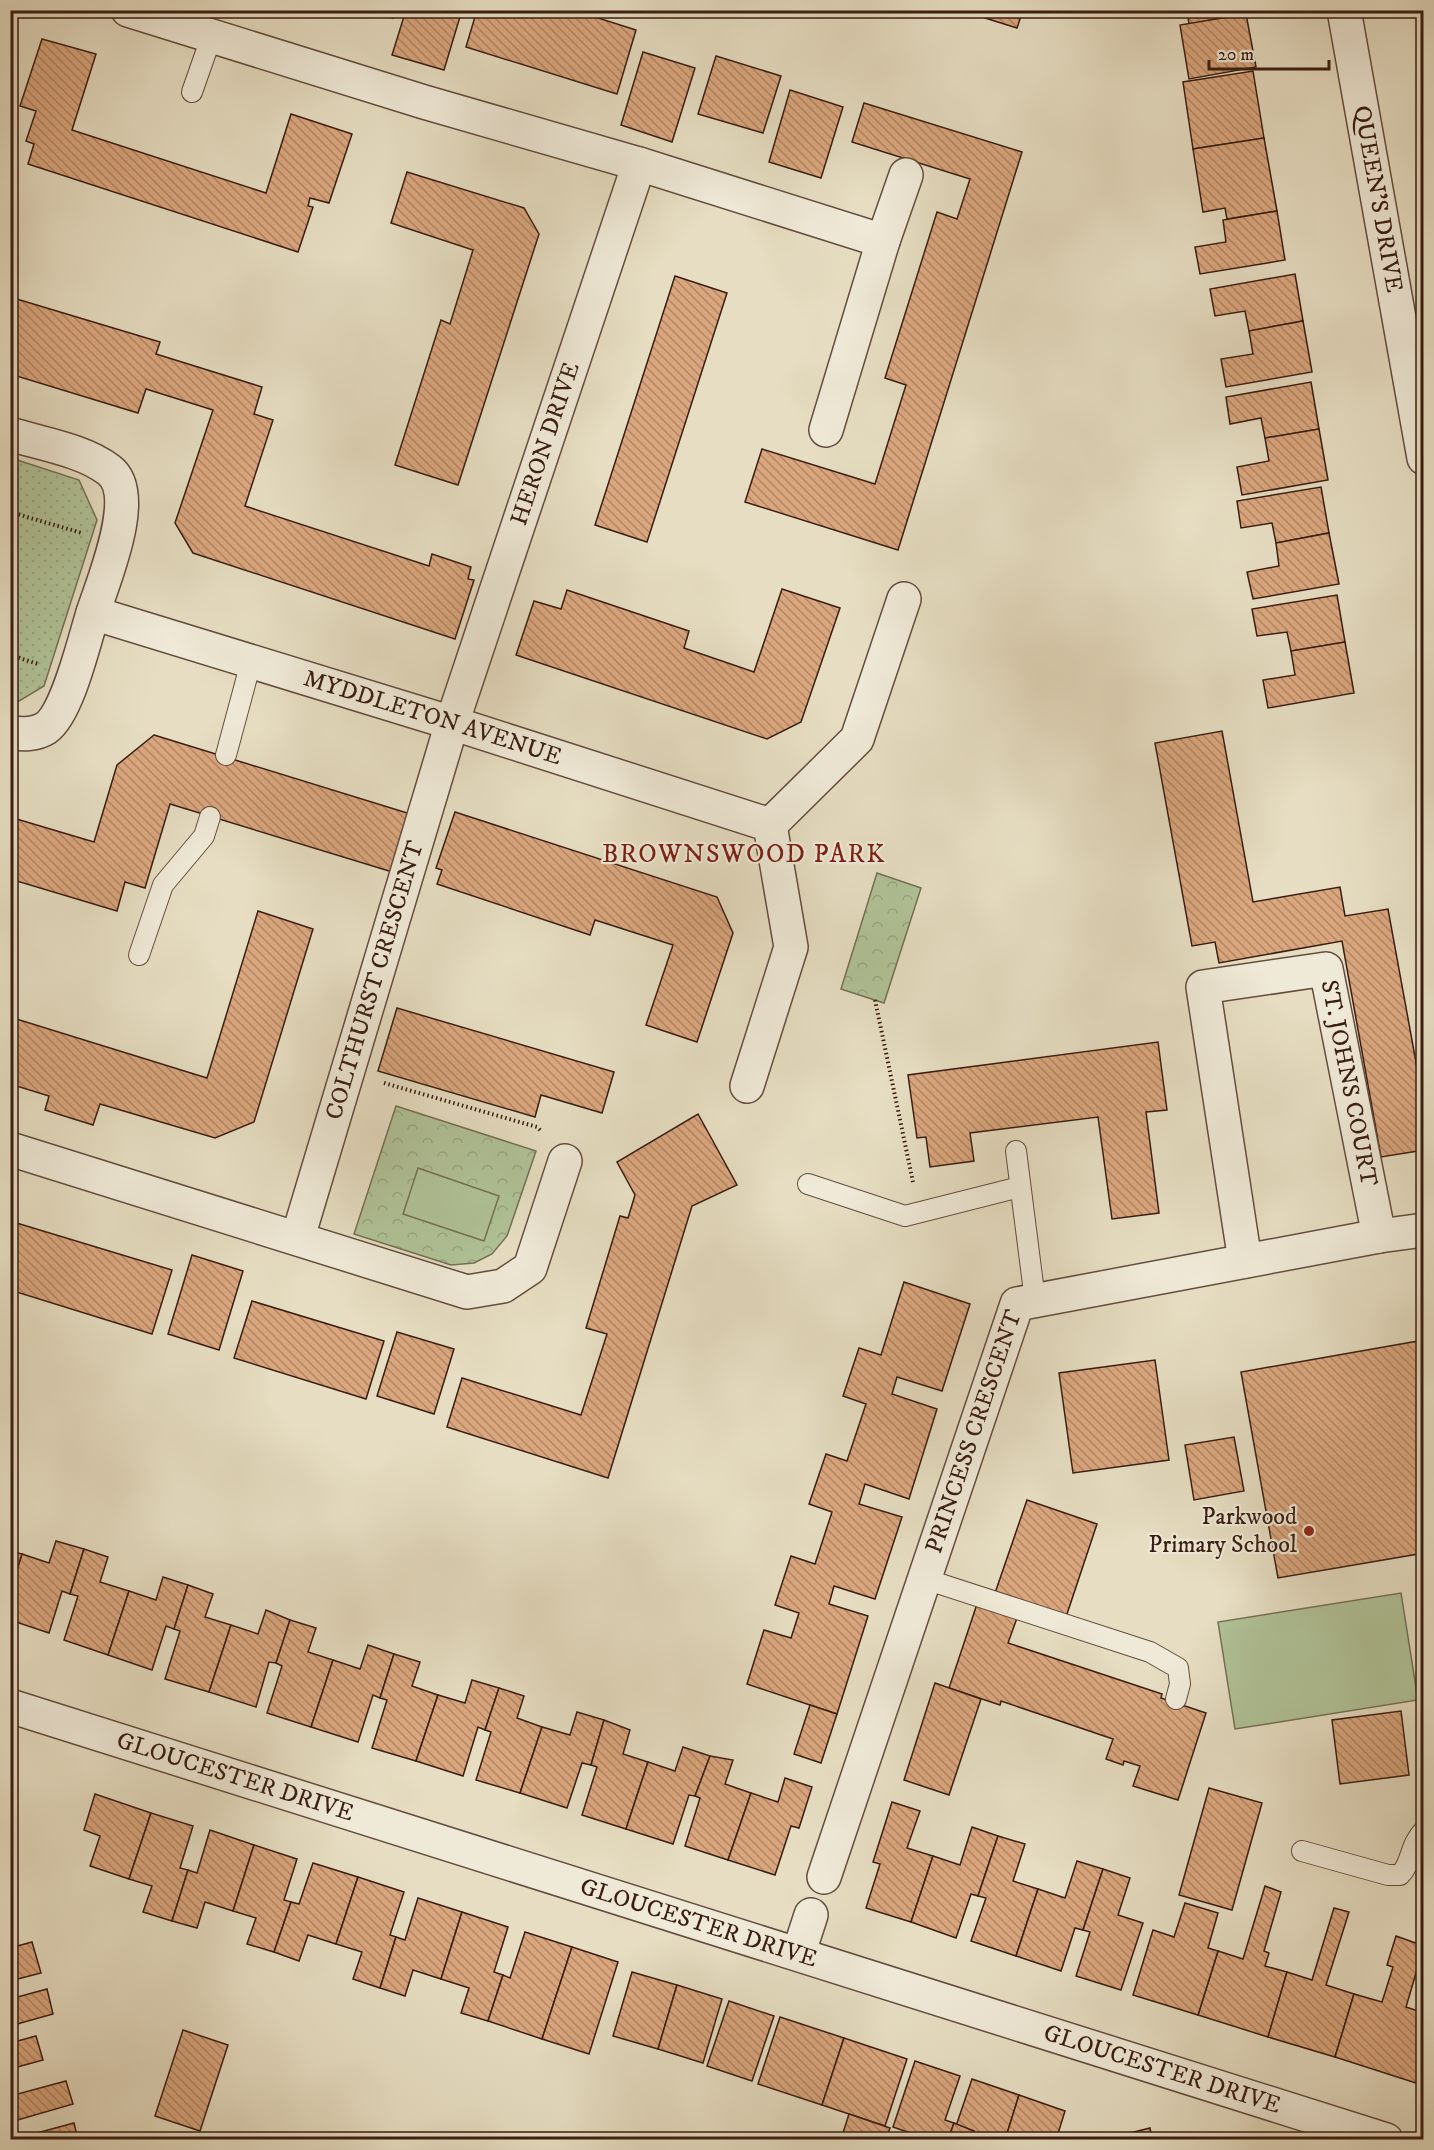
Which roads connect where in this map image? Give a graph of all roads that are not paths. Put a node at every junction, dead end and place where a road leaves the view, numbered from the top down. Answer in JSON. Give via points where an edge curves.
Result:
{"nodes":[{"id":1,"x":128,"y":10,"type":"edge"},
{"id":2,"x":1344,"y":10,"type":"edge"},
{"id":3,"x":212,"y":35,"type":"junction"},
{"id":4,"x":192,"y":92,"type":"dead end"},
{"id":5,"x":639,"y":164,"type":"junction"},
{"id":6,"x":906,"y":175,"type":"dead end"},
{"id":7,"x":883,"y":241,"type":"junction"},
{"id":8,"x":826,"y":430,"type":"dead end"},
{"id":9,"x":10,"y":434,"type":"edge"},
{"id":10,"x":1424,"y":458,"type":"edge"},
{"id":11,"x":904,"y":599,"type":"dead end"},
{"id":12,"x":93,"y":614,"type":"junction"},
{"id":13,"x":251,"y":662,"type":"junction"},
{"id":14,"x":452,"y":723,"type":"junction"},
{"id":15,"x":10,"y":733,"type":"edge"},
{"id":16,"x":226,"y":755,"type":"dead end"},
{"id":17,"x":210,"y":818,"type":"dead end"},
{"id":18,"x":770,"y":825,"type":"junction"},
{"id":19,"x":139,"y":955,"type":"dead end"},
{"id":20,"x":747,"y":1086,"type":"dead end"},
{"id":21,"x":10,"y":1149,"type":"edge"},
{"id":22,"x":1016,"y":1151,"type":"dead end"},
{"id":23,"x":565,"y":1161,"type":"road end"},
{"id":24,"x":808,"y":1184,"type":"dead end"},
{"id":25,"x":1020,"y":1187,"type":"junction"},
{"id":26,"x":1424,"y":1230,"type":"edge"},
{"id":27,"x":1379,"y":1236,"type":"junction"},
{"id":28,"x":298,"y":1237,"type":"junction"},
{"id":29,"x":1245,"y":1261,"type":"junction"},
{"id":30,"x":1035,"y":1300,"type":"junction"},
{"id":31,"x":925,"y":1580,"type":"junction"},
{"id":32,"x":1176,"y":1699,"type":"dead end"},
{"id":33,"x":10,"y":1706,"type":"edge"},
{"id":34,"x":1424,"y":1830,"type":"edge"},
{"id":35,"x":1302,"y":1851,"type":"dead end"},
{"id":36,"x":824,"y":1877,"type":"joint"},
{"id":37,"x":811,"y":1914,"type":"joint"},
{"id":38,"x":799,"y":1952,"type":"junction"},
{"id":39,"x":1386,"y":2139,"type":"edge"}],
"edges":[{"from":1,"to":3,"type":"street"},
{"from":2,"to":10,"type":"street","name":"QUEEN'S DRIVE"},
{"from":3,"to":4,"type":"lane"},
{"from":3,"to":5,"type":"street"},
{"from":5,"to":7,"type":"street"},
{"from":5,"to":14,"type":"street","name":"HERON DRIVE"},
{"from":6,"to":7,"type":"street"},
{"from":7,"to":8,"type":"street"},
{"from":9,"to":12,"type":"street","via":[[93,460],[111,471],[120,485],[123,501]]},
{"from":11,"to":18,"type":"street","via":[[857,739]]},
{"from":12,"to":13,"type":"street","name":"MYDDLETON AVENUE"},
{"from":12,"to":15,"type":"street","via":[[57,717],[46,728],[28,735]]},
{"from":13,"to":14,"type":"street","name":"MYDDLETON AVENUE"},
{"from":13,"to":16,"type":"lane"},
{"from":14,"to":18,"type":"street","name":"MYDDLETON AVENUE"},
{"from":14,"to":28,"type":"street","name":"COLTHURST CRESCENT"},
{"from":17,"to":19,"type":"lane","via":[[204,836],[163,885]]},
{"from":18,"to":20,"type":"street","via":[[791,947]]},
{"from":21,"to":28,"type":"street"},
{"from":22,"to":25,"type":"lane"},
{"from":23,"to":28,"type":"street","via":[[530,1268],[503,1286],[467,1292]]},
{"from":24,"to":25,"type":"lane","via":[[905,1216]]},
{"from":25,"to":30,"type":"lane"},
{"from":26,"to":27,"type":"street","name":"PRINCESS CRESCENT"},
{"from":27,"to":29,"type":"street","name":"PRINCESS CRESCENT"},
{"from":27,"to":29,"type":"street","name":"ST. JOHNS COURT","via":[[1326,969],[1203,987]]},
{"from":29,"to":30,"type":"street","name":"PRINCESS CRESCENT"},
{"from":30,"to":31,"type":"street","name":"PRINCESS CRESCENT","via":[[1017,1304]]},
{"from":31,"to":32,"type":"lane","via":[[1150,1652],[1178,1668],[1180,1684]]},
{"from":31,"to":36,"type":"street","name":"PRINCESS CRESCENT"},
{"from":33,"to":38,"type":"street","name":"GLOUCESTER DRIVE"},
{"from":34,"to":35,"type":"lane","via":[[1410,1849],[1407,1869],[1400,1875]]},
{"from":36,"to":37,"type":"lane","name":"PRINCESS CRESCENT"},
{"from":37,"to":38,"type":"street","name":"PRINCESS CRESCENT"},
{"from":38,"to":39,"type":"street","name":"GLOUCESTER DRIVE"}]}
